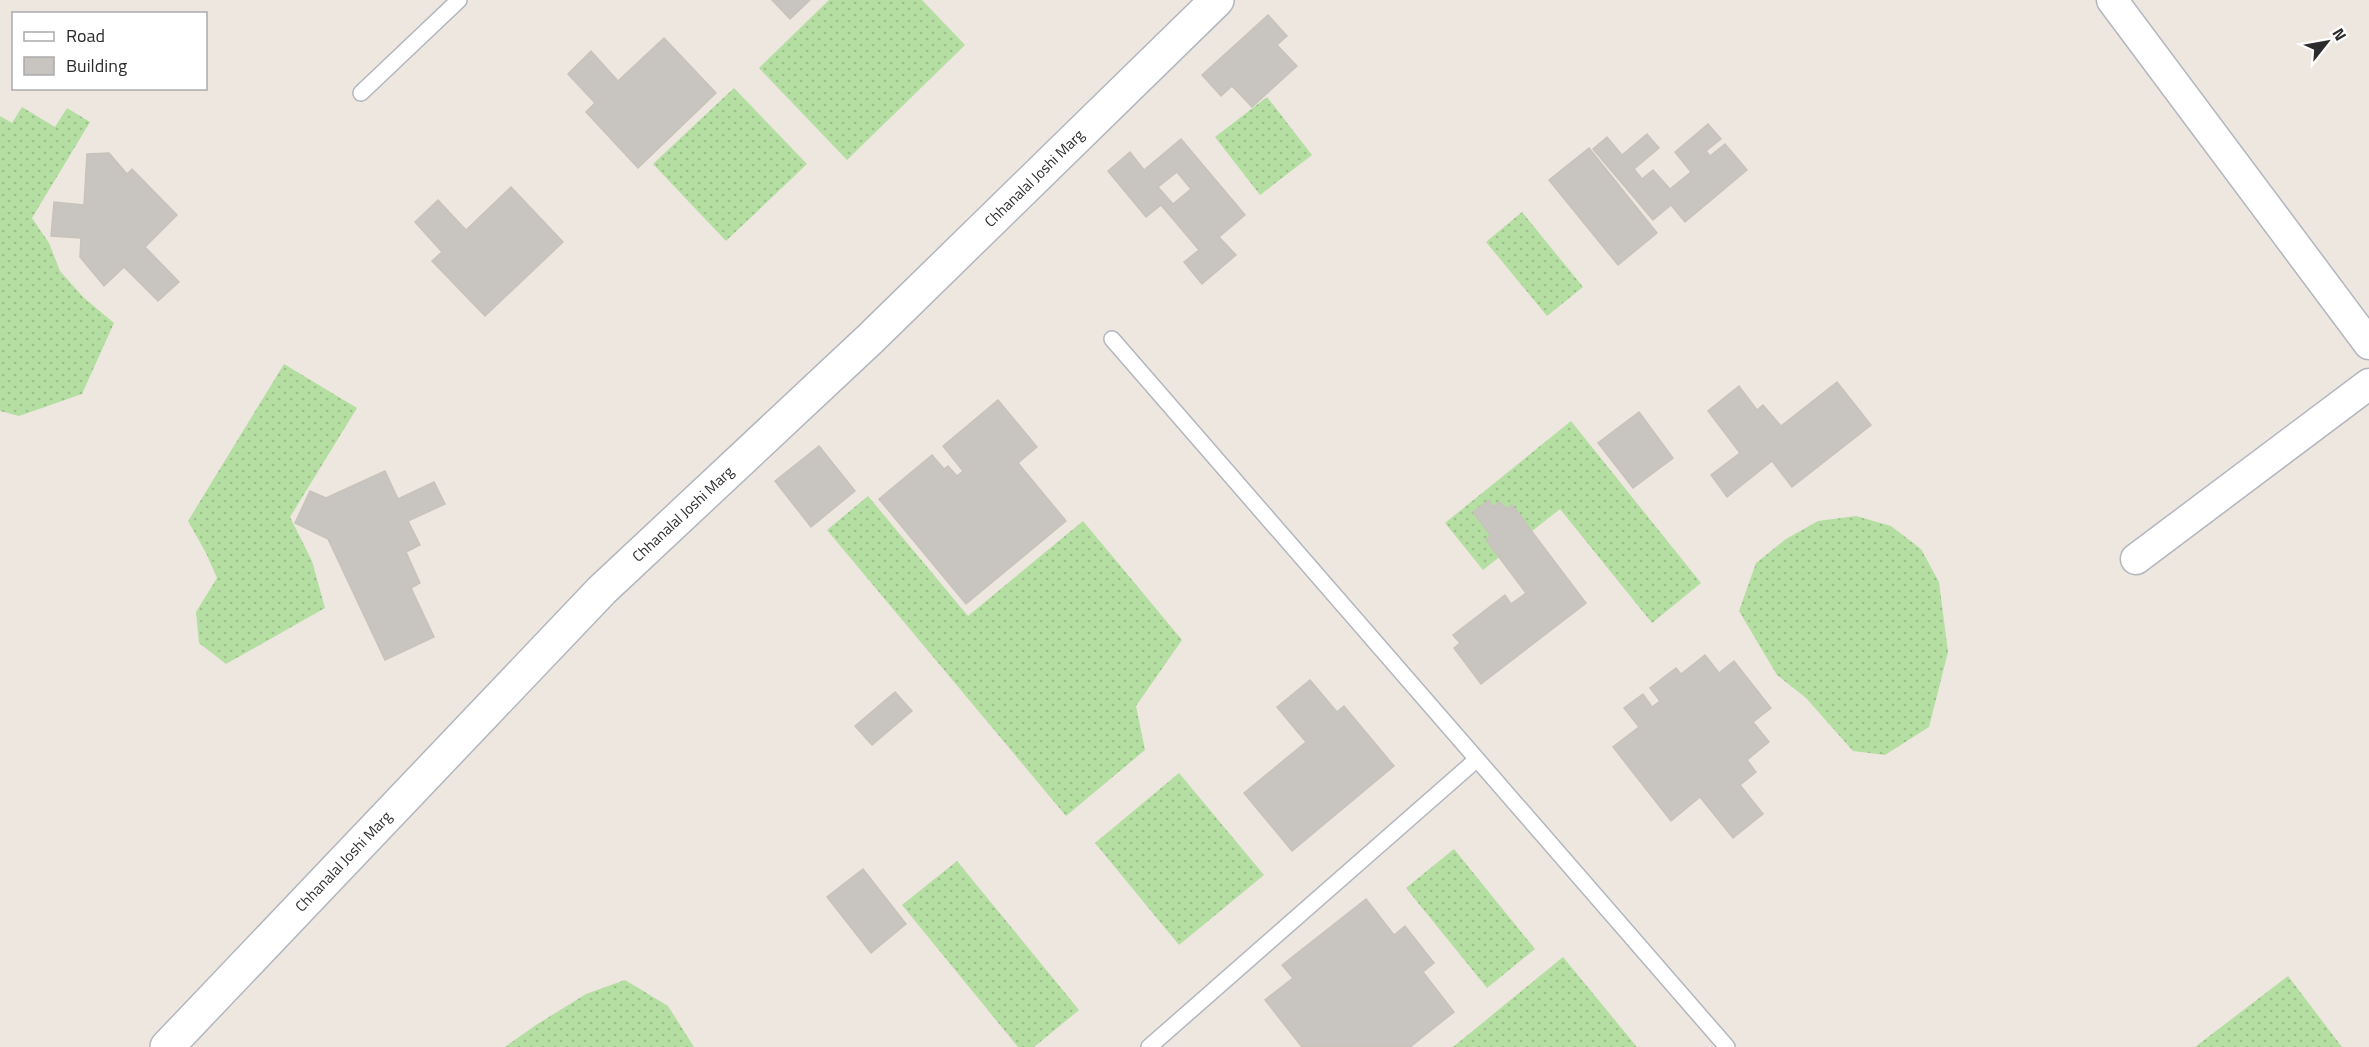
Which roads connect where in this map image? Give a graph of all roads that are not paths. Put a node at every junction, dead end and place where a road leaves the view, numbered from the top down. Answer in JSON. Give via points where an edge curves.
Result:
{"nodes":[{"id":1,"x":459,"y":0,"type":"edge"},
{"id":2,"x":1218,"y":0,"type":"edge"},
{"id":3,"x":2112,"y":0,"type":"edge"},
{"id":4,"x":361,"y":93,"type":"dead end"},
{"id":5,"x":1112,"y":339,"type":"dead end"},
{"id":6,"x":2369,"y":345,"type":"edge"},
{"id":7,"x":2369,"y":384,"type":"edge"},
{"id":8,"x":2136,"y":559,"type":"dead end"},
{"id":9,"x":1476,"y":760,"type":"junction"},
{"id":10,"x":167,"y":1047,"type":"edge"},
{"id":11,"x":1149,"y":1047,"type":"edge"},
{"id":12,"x":1727,"y":1047,"type":"edge"}],
"edges":[{"from":1,"to":4,"type":"lane"},
{"from":2,"to":10,"type":"street","name":"Chhanalal Joshi Marg","via":[[870,339],[602,590]]},
{"from":3,"to":6,"type":"street"},
{"from":5,"to":9,"type":"lane"},
{"from":7,"to":8,"type":"street"},
{"from":9,"to":11,"type":"lane"},
{"from":9,"to":12,"type":"lane"}]}
